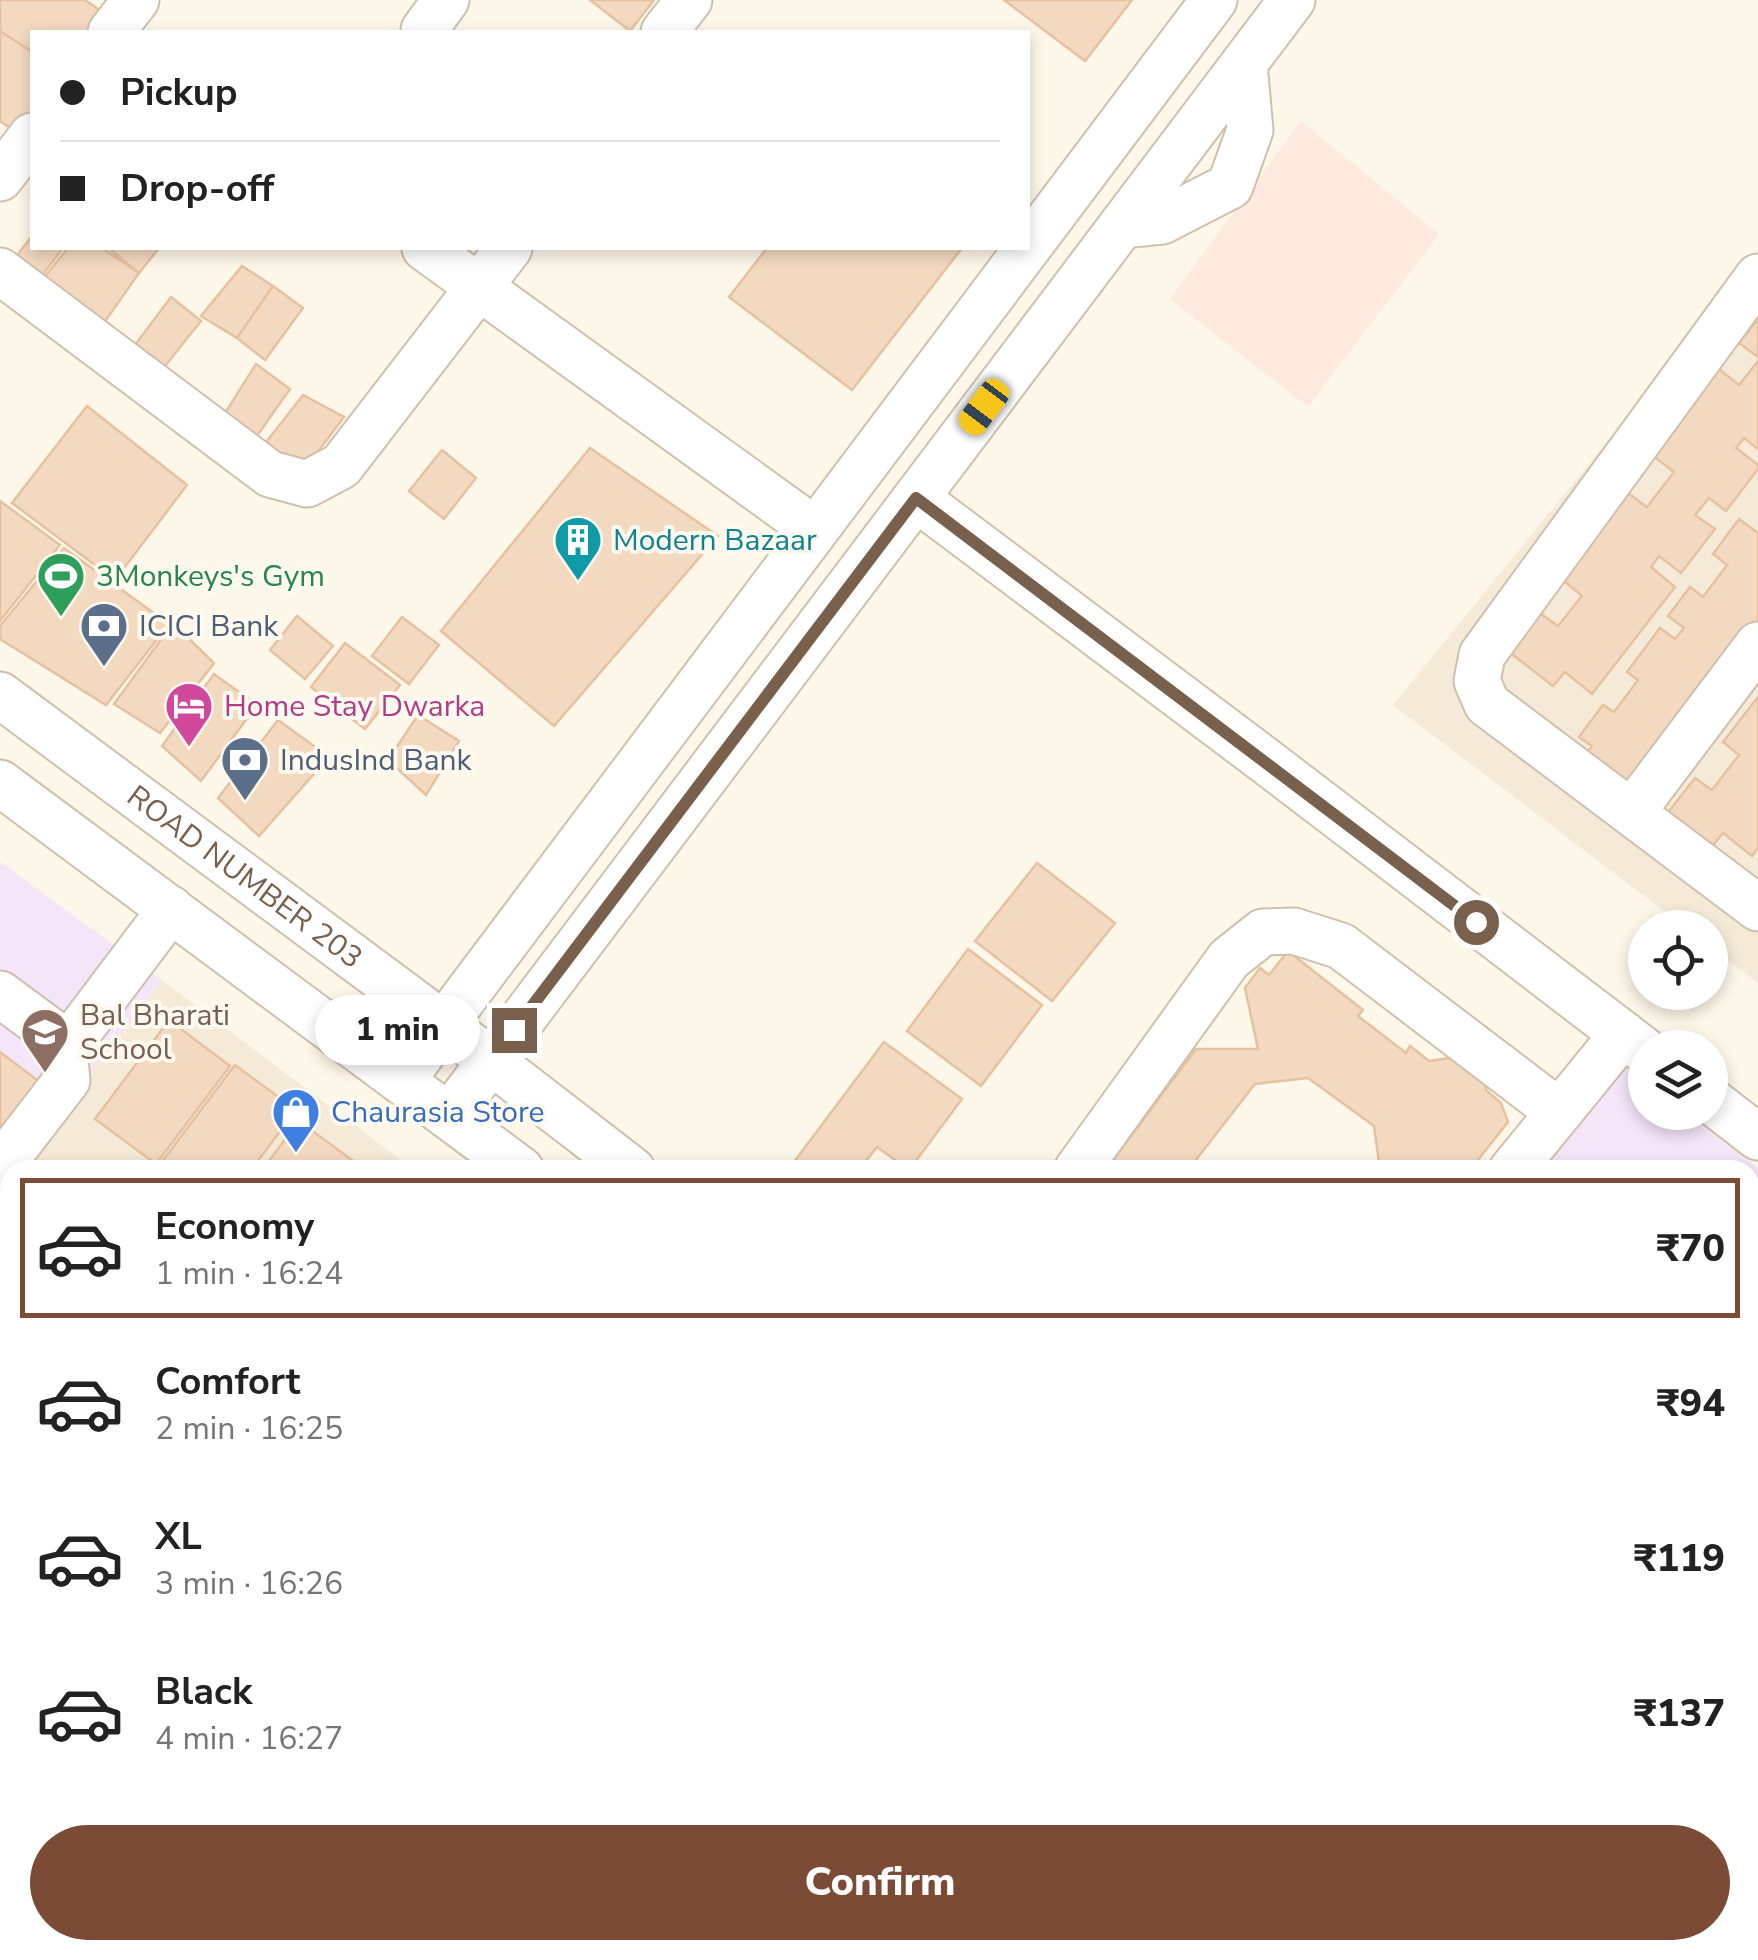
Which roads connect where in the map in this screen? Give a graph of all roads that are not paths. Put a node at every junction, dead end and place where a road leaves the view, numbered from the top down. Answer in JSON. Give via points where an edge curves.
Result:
{"nodes":[{"id":1,"x":688,"y":0,"type":"edge"},
{"id":2,"x":1214,"y":0,"type":"edge"},
{"id":3,"x":1292,"y":0,"type":"edge"},
{"id":4,"x":666,"y":30,"type":"edge"},
{"id":5,"x":1244,"y":64,"type":"junction"},
{"id":6,"x":30,"y":139,"type":"edge"},
{"id":7,"x":0,"y":178,"type":"edge"},
{"id":8,"x":1122,"y":225,"type":"junction"},
{"id":9,"x":1030,"y":244,"type":"edge"},
{"id":10,"x":428,"y":250,"type":"edge"},
{"id":11,"x":508,"y":250,"type":"edge"},
{"id":12,"x":1026,"y":250,"type":"edge"},
{"id":13,"x":0,"y":271,"type":"edge"},
{"id":14,"x":1758,"y":277,"type":"edge"},
{"id":15,"x":480,"y":288,"type":"junction"},
{"id":16,"x":916,"y":498,"type":"junction"},
{"id":17,"x":815,"y":530,"type":"junction"},
{"id":18,"x":1758,"y":645,"type":"edge"},
{"id":19,"x":0,"y":695,"type":"edge"},
{"id":20,"x":0,"y":783,"type":"edge"},
{"id":21,"x":1632,"y":812,"type":"junction"},
{"id":22,"x":1758,"y":908,"type":"edge"},
{"id":23,"x":171,"y":910,"type":"junction"},
{"id":24,"x":0,"y":994,"type":"edge"},
{"id":25,"x":443,"y":1024,"type":"junction"},
{"id":26,"x":1628,"y":1037,"type":"edge"},
{"id":27,"x":1628,"y":1048,"type":"edge"},
{"id":28,"x":64,"y":1051,"type":"junction"},
{"id":29,"x":490,"y":1061,"type":"junction"},
{"id":30,"x":402,"y":1080,"type":"junction"},
{"id":31,"x":1559,"y":1112,"type":"junction"},
{"id":32,"x":1728,"y":1114,"type":"edge"},
{"id":33,"x":450,"y":1115,"type":"junction"},
{"id":34,"x":1758,"y":1137,"type":"edge"},
{"id":35,"x":5,"y":1160,"type":"edge"},
{"id":36,"x":508,"y":1160,"type":"edge"},
{"id":37,"x":619,"y":1160,"type":"edge"},
{"id":38,"x":1084,"y":1160,"type":"edge"},
{"id":39,"x":1520,"y":1160,"type":"edge"}],
"edges":[{"from":1,"to":4,"type":"street"},
{"from":2,"to":9,"type":"street"},
{"from":3,"to":5,"type":"street"},
{"from":5,"to":8,"type":"street"},
{"from":5,"to":8,"type":"street","via":[[1250,130],[1230,186],[1162,221]]},
{"from":6,"to":7,"type":"street"},
{"from":8,"to":16,"type":"street"},
{"from":10,"to":15,"type":"street"},
{"from":11,"to":15,"type":"street"},
{"from":12,"to":17,"type":"street"},
{"from":13,"to":15,"type":"street","via":[[270,474],[307,484],[341,466]]},
{"from":14,"to":21,"type":"street","via":[[1482,655],[1477,681],[1487,704]]},
{"from":15,"to":17,"type":"street"},
{"from":16,"to":26,"type":"street"},
{"from":16,"to":29,"type":"street"},
{"from":17,"to":25,"type":"street"},
{"from":18,"to":21,"type":"street"},
{"from":19,"to":25,"type":"street","name":"ROAD NUMBER 203"},
{"from":20,"to":23,"type":"street"},
{"from":21,"to":22,"type":"street"},
{"from":23,"to":28,"type":"street"},
{"from":23,"to":30,"type":"street"},
{"from":24,"to":28,"type":"street","via":[[54,1034]]},
{"from":25,"to":29,"type":"street","name":"ROAD NUMBER 203"},
{"from":25,"to":30,"type":"street"},
{"from":27,"to":31,"type":"street"},
{"from":28,"to":35,"type":"street","via":[[67,1080]]},
{"from":29,"to":33,"type":"street"},
{"from":29,"to":37,"type":"street","name":"ROAD NUMBER 203"},
{"from":30,"to":33,"type":"street"},
{"from":31,"to":38,"type":"street","via":[[1341,946],[1294,931],[1263,932],[1229,959]]},
{"from":31,"to":39,"type":"street"},
{"from":32,"to":34,"type":"street"},
{"from":33,"to":36,"type":"street"}]}
